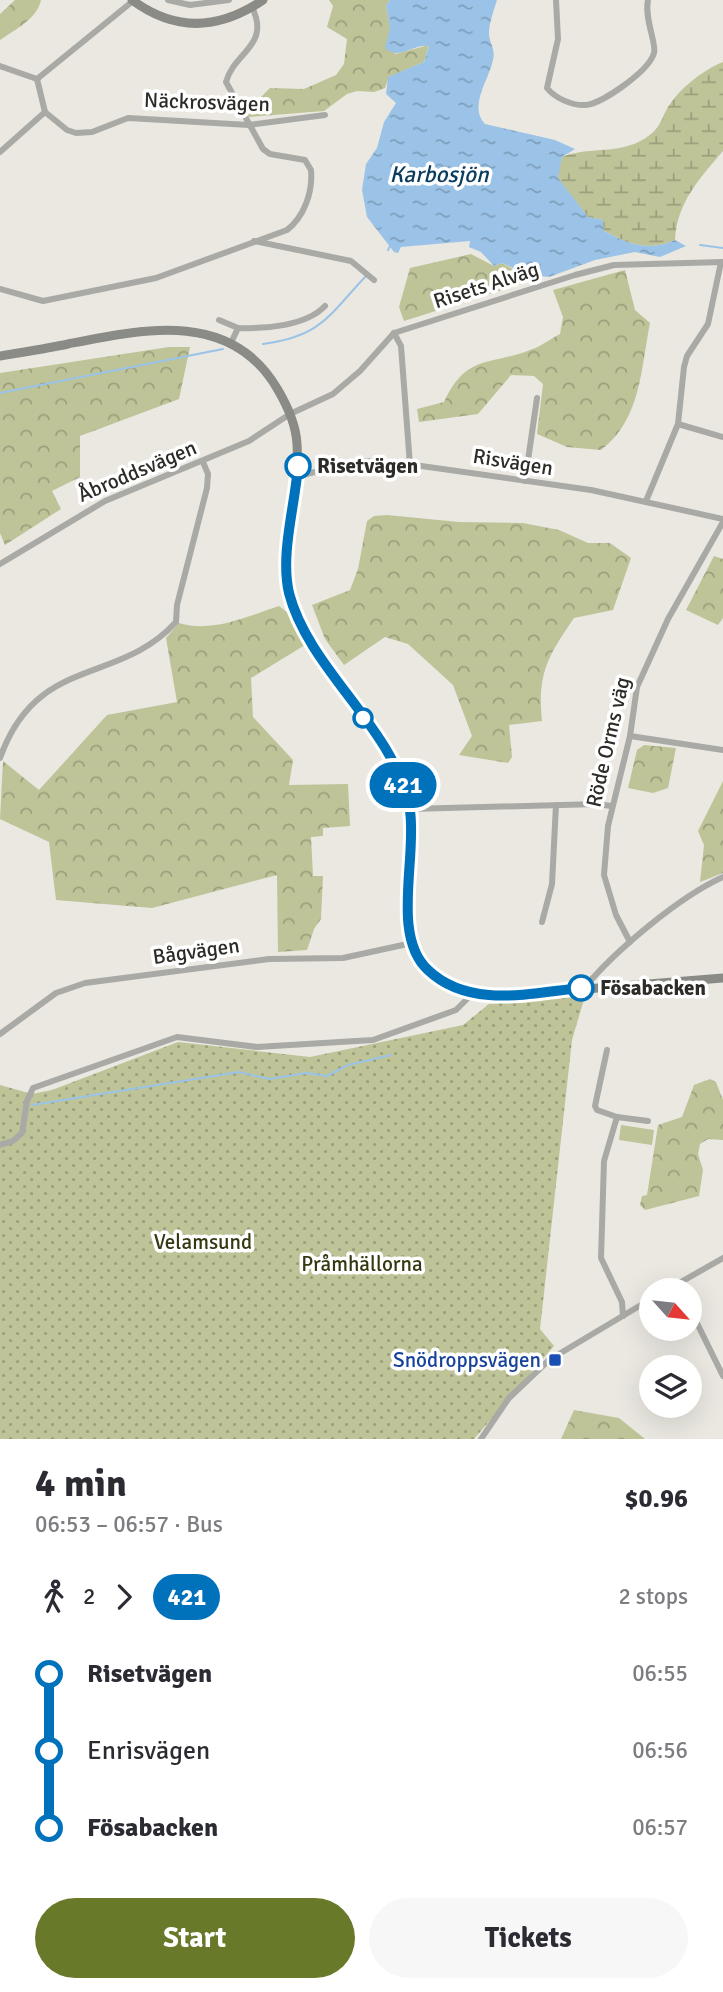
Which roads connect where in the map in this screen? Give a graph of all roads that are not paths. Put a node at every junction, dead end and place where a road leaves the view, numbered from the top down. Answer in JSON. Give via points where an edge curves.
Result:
{"nodes":[{"id":1,"x":133,"y":0,"type":"edge"},
{"id":2,"x":168,"y":0,"type":"edge"},
{"id":3,"x":229,"y":0,"type":"edge"},
{"id":4,"x":263,"y":0,"type":"edge"},
{"id":5,"x":556,"y":0,"type":"edge"},
{"id":6,"x":648,"y":0,"type":"edge"},
{"id":7,"x":252,"y":7,"type":"junction"},
{"id":8,"x":0,"y":66,"type":"edge"},
{"id":9,"x":37,"y":79,"type":"junction"},
{"id":10,"x":44,"y":112,"type":"junction"},
{"id":11,"x":325,"y":114,"type":"dead end"},
{"id":12,"x":249,"y":125,"type":"junction"},
{"id":13,"x":0,"y":152,"type":"edge"},
{"id":14,"x":254,"y":241,"type":"junction"},
{"id":15,"x":722,"y":262,"type":"edge"},
{"id":16,"x":374,"y":280,"type":"dead end"},
{"id":17,"x":0,"y":289,"type":"edge"},
{"id":18,"x":325,"y":306,"type":"dead end"},
{"id":19,"x":219,"y":320,"type":"dead end"},
{"id":20,"x":238,"y":328,"type":"junction"},
{"id":21,"x":394,"y":333,"type":"junction"},
{"id":22,"x":230,"y":345,"type":"junction"},
{"id":23,"x":0,"y":356,"type":"edge"},
{"id":24,"x":537,"y":398,"type":"dead end"},
{"id":25,"x":290,"y":414,"type":"junction"},
{"id":26,"x":678,"y":424,"type":"junction"},
{"id":27,"x":723,"y":437,"type":"edge"},
{"id":28,"x":203,"y":462,"type":"junction"},
{"id":29,"x":410,"y":465,"type":"junction"},
{"id":30,"x":297,"y":476,"type":"junction"},
{"id":31,"x":525,"y":481,"type":"junction"},
{"id":32,"x":646,"y":501,"type":"junction"},
{"id":33,"x":723,"y":520,"type":"edge"},
{"id":34,"x":0,"y":564,"type":"edge"},
{"id":35,"x":630,"y":736,"type":"junction"},
{"id":36,"x":723,"y":750,"type":"edge"},
{"id":37,"x":0,"y":758,"type":"edge"},
{"id":38,"x":556,"y":805,"type":"junction"},
{"id":39,"x":611,"y":806,"type":"junction"},
{"id":40,"x":410,"y":809,"type":"junction"},
{"id":41,"x":723,"y":877,"type":"edge"},
{"id":42,"x":542,"y":922,"type":"dead end"},
{"id":43,"x":630,"y":942,"type":"junction"},
{"id":44,"x":412,"y":943,"type":"junction"},
{"id":45,"x":723,"y":978,"type":"edge"},
{"id":46,"x":585,"y":987,"type":"junction"},
{"id":47,"x":472,"y":994,"type":"junction"},
{"id":48,"x":0,"y":1034,"type":"edge"},
{"id":49,"x":607,"y":1050,"type":"dead end"},
{"id":50,"x":617,"y":1116,"type":"junction"},
{"id":51,"x":648,"y":1121,"type":"dead end"},
{"id":52,"x":0,"y":1145,"type":"edge"},
{"id":53,"x":723,"y":1258,"type":"edge"},
{"id":54,"x":687,"y":1278,"type":"edge"},
{"id":55,"x":639,"y":1306,"type":"edge"},
{"id":56,"x":623,"y":1316,"type":"junction"},
{"id":57,"x":702,"y":1333,"type":"edge"},
{"id":58,"x":723,"y":1376,"type":"edge"},
{"id":59,"x":481,"y":1439,"type":"edge"}],
"edges":[{"from":1,"to":7,"type":"street","via":[[157,16],[188,24],[212,23]]},
{"from":1,"to":9,"type":"street"},
{"from":2,"to":3,"type":"street","via":[[190,5]]},
{"from":4,"to":7,"type":"street"},
{"from":5,"to":6,"type":"street","via":[[558,39],[546,82],[554,95],[579,105],[593,103],[627,84],[652,59],[655,48],[648,27]]},
{"from":7,"to":12,"type":"street","via":[[255,42],[235,62],[226,82]]},
{"from":8,"to":9,"type":"street"},
{"from":9,"to":10,"type":"street"},
{"from":10,"to":12,"type":"street","name":"Näckrosvägen","via":[[66,130],[76,132],[92,132],[118,119],[138,117]]},
{"from":10,"to":13,"type":"street"},
{"from":11,"to":12,"type":"street","name":"Näckrosvägen"},
{"from":12,"to":14,"type":"street","via":[[263,149],[305,160],[312,177],[304,208],[293,225]]},
{"from":14,"to":16,"type":"street","via":[[351,261]]},
{"from":14,"to":17,"type":"street","via":[[156,278],[43,301]]},
{"from":15,"to":21,"type":"street","name":"Risets Alväg","via":[[614,265]]},
{"from":15,"to":26,"type":"street","via":[[711,316],[684,367]]},
{"from":18,"to":20,"type":"street","via":[[311,317]]},
{"from":19,"to":20,"type":"street"},
{"from":20,"to":22,"type":"street"},
{"from":21,"to":25,"type":"street","name":"Risets Alväg","via":[[347,384]]},
{"from":21,"to":29,"type":"street","via":[[401,346]]},
{"from":22,"to":23,"type":"street","via":[[195,331],[154,329]]},
{"from":22,"to":25,"type":"street","via":[[264,370]]},
{"from":24,"to":31,"type":"street"},
{"from":25,"to":28,"type":"street","name":"Åbroddsvägen","via":[[249,441]]},
{"from":25,"to":30,"type":"street","via":[[297,443]]},
{"from":26,"to":27,"type":"street"},
{"from":26,"to":32,"type":"street"},
{"from":28,"to":34,"type":"street","name":"Åbroddsvägen","via":[[105,501]]},
{"from":28,"to":37,"type":"street","via":[[207,488],[176,622],[146,647],[86,671],[30,703],[12,728]]},
{"from":29,"to":30,"type":"street","name":"Risvägen","via":[[365,461]]},
{"from":29,"to":31,"type":"street","name":"Risvägen"},
{"from":30,"to":40,"type":"street","via":[[289,594],[305,631],[387,755]]},
{"from":31,"to":32,"type":"street","name":"Risvägen"},
{"from":32,"to":33,"type":"street","name":"Risvägen"},
{"from":33,"to":35,"type":"street","name":"Röde Orms väg","via":[[640,676]]},
{"from":35,"to":36,"type":"street"},
{"from":35,"to":39,"type":"street","name":"Röde Orms väg"},
{"from":38,"to":39,"type":"street"},
{"from":38,"to":40,"type":"street"},
{"from":38,"to":42,"type":"street","via":[[552,884]]},
{"from":39,"to":43,"type":"street","name":"Röde Orms väg","via":[[604,875]]},
{"from":40,"to":44,"type":"street","via":[[413,854],[407,920]]},
{"from":41,"to":43,"type":"street"},
{"from":43,"to":46,"type":"street"},
{"from":44,"to":47,"type":"street","via":[[429,972]]},
{"from":44,"to":48,"type":"street","name":"Bågvägen","via":[[343,958],[269,959],[85,983],[56,993]]},
{"from":45,"to":46,"type":"street"},
{"from":46,"to":47,"type":"street","via":[[498,996]]},
{"from":47,"to":52,"type":"street","via":[[456,1010],[373,1040],[257,1047],[177,1037],[33,1088],[22,1133]]},
{"from":49,"to":50,"type":"street","via":[[596,1106]]},
{"from":50,"to":51,"type":"street"},
{"from":50,"to":56,"type":"street","via":[[604,1161],[601,1258],[622,1302]]},
{"from":53,"to":54,"type":"street"},
{"from":55,"to":56,"type":"street"},
{"from":56,"to":59,"type":"street","via":[[549,1360],[509,1398]]},
{"from":57,"to":58,"type":"street"}]}
